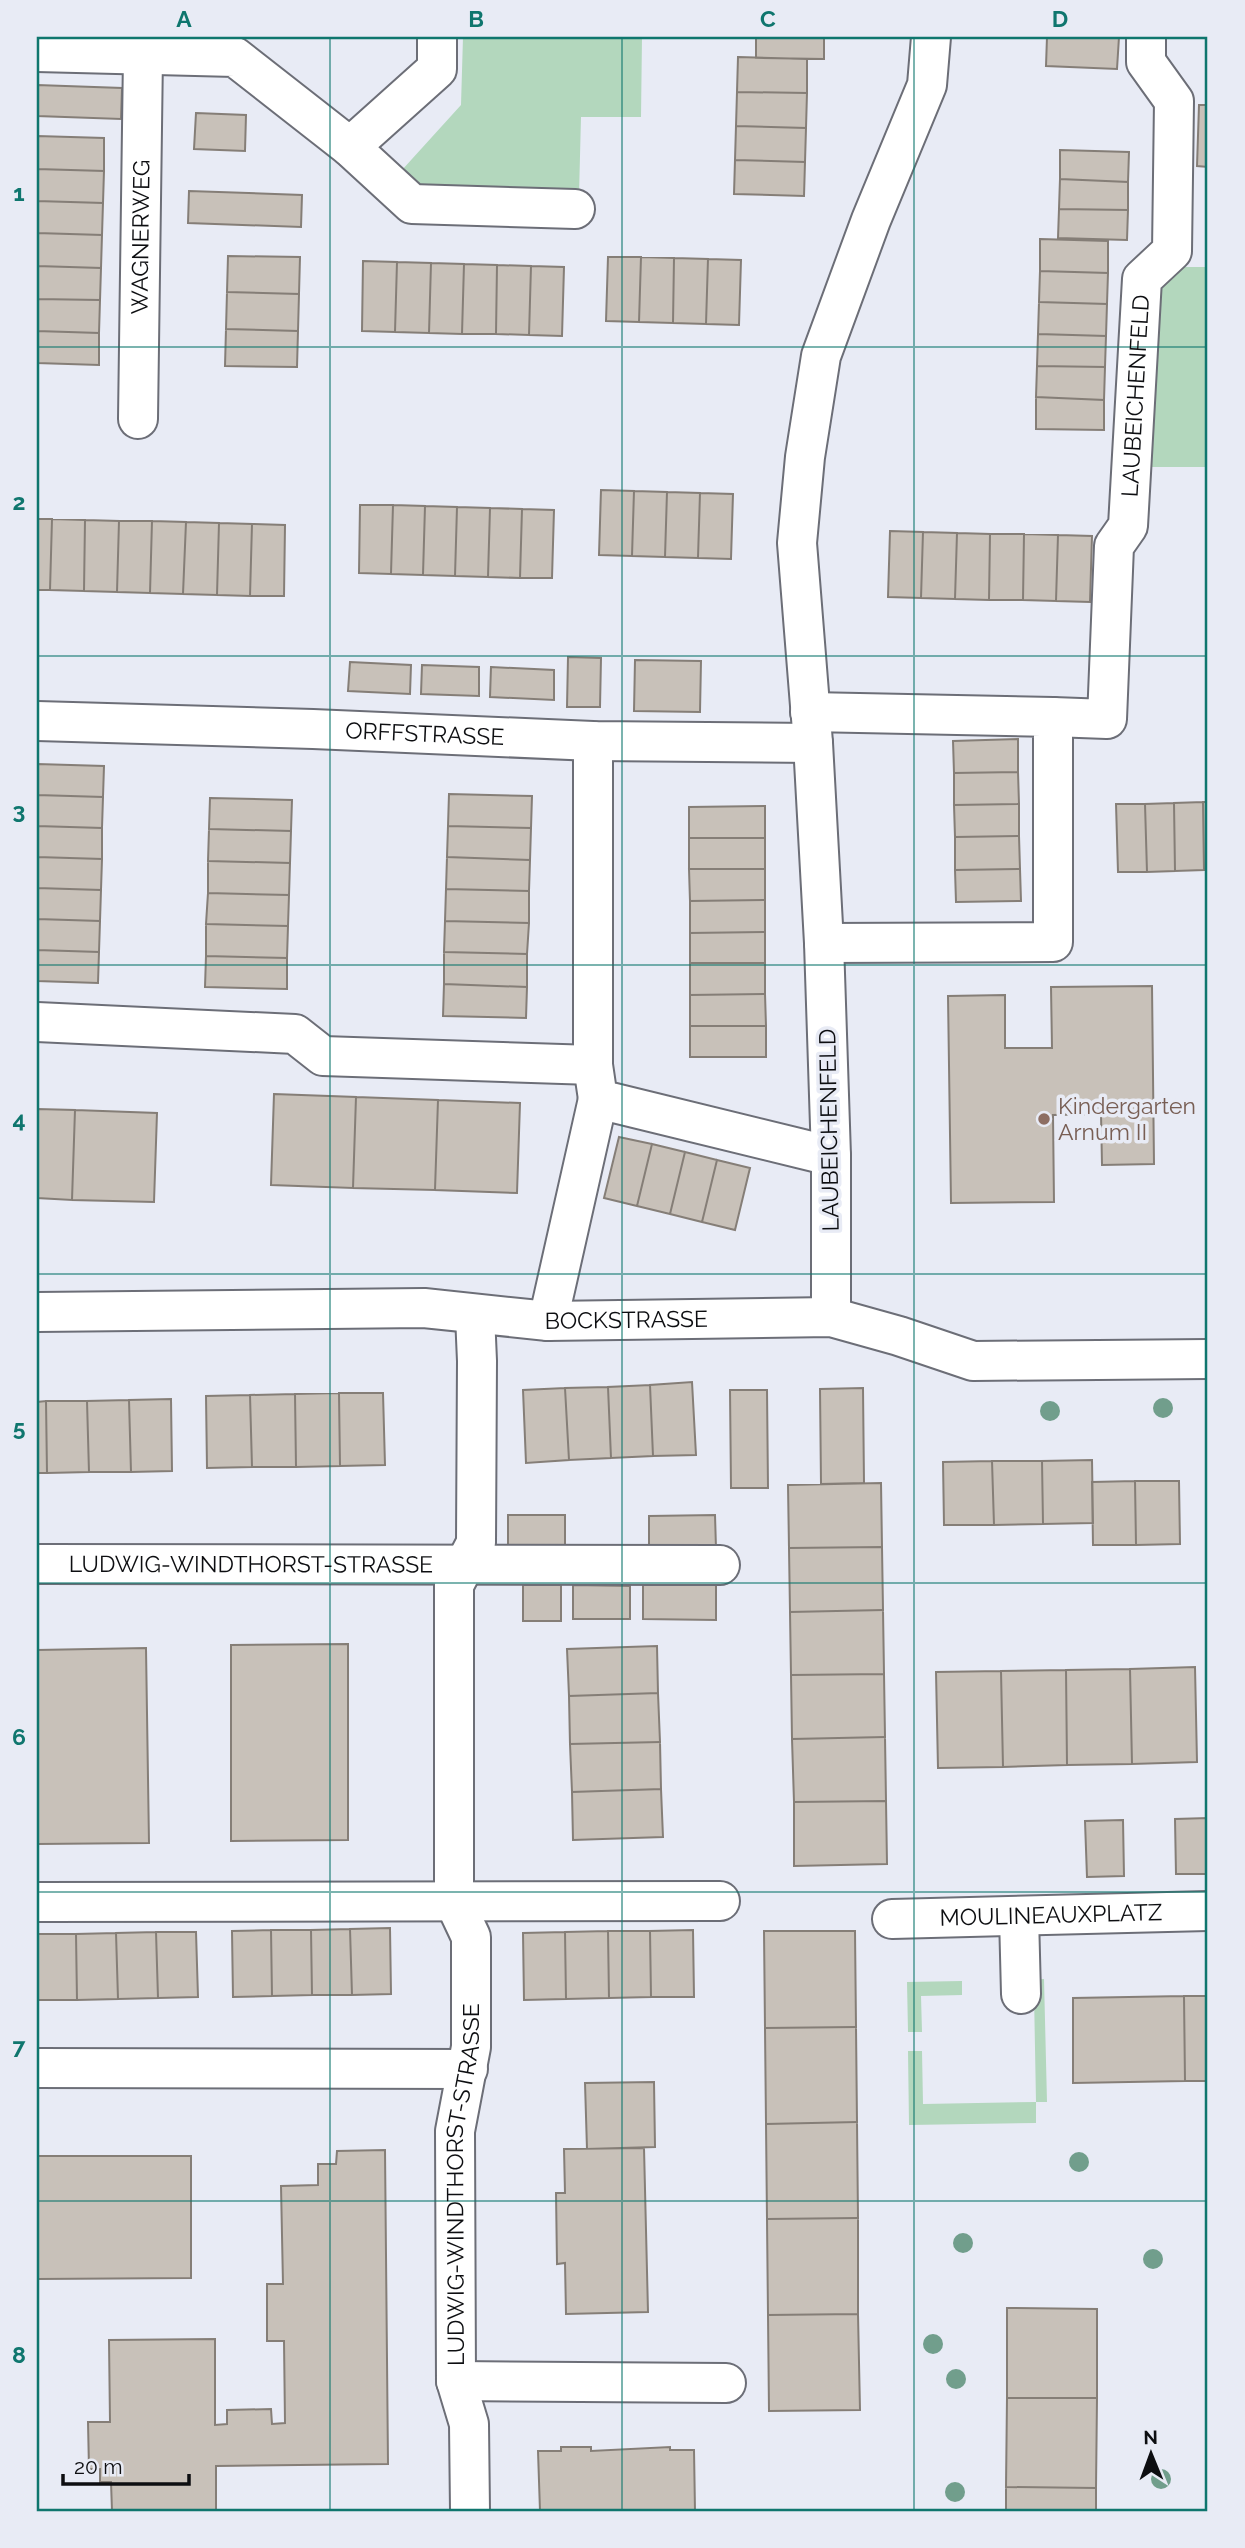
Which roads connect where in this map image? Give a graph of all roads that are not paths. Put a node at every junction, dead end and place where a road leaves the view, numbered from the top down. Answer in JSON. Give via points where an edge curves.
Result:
{"nodes":[{"id":1,"x":437,"y":37,"type":"edge"},
{"id":2,"x":931,"y":37,"type":"edge"},
{"id":3,"x":1146,"y":37,"type":"edge"},
{"id":4,"x":185,"y":46,"type":"edge"},
{"id":5,"x":37,"y":52,"type":"edge"},
{"id":6,"x":143,"y":55,"type":"junction"},
{"id":7,"x":350,"y":147,"type":"junction"},
{"id":8,"x":575,"y":209,"type":"dead end"},
{"id":9,"x":138,"y":419,"type":"dead end"},
{"id":10,"x":1053,"y":717,"type":"junction"},
{"id":11,"x":37,"y":721,"type":"edge"},
{"id":12,"x":812,"y":728,"type":"junction"},
{"id":13,"x":593,"y":741,"type":"junction"},
{"id":14,"x":824,"y":943,"type":"junction"},
{"id":15,"x":37,"y":1022,"type":"edge"},
{"id":16,"x":596,"y":1082,"type":"junction"},
{"id":17,"x":831,"y":1156,"type":"junction"},
{"id":18,"x":37,"y":1312,"type":"edge"},
{"id":19,"x":475,"y":1315,"type":"junction"},
{"id":20,"x":831,"y":1317,"type":"junction"},
{"id":21,"x":548,"y":1321,"type":"junction"},
{"id":22,"x":1208,"y":1359,"type":"edge"},
{"id":23,"x":37,"y":1564,"type":"edge"},
{"id":24,"x":465,"y":1564,"type":"junction"},
{"id":25,"x":720,"y":1565,"type":"dead end"},
{"id":26,"x":454,"y":1901,"type":"junction"},
{"id":27,"x":720,"y":1901,"type":"dead end"},
{"id":28,"x":37,"y":1902,"type":"edge"},
{"id":29,"x":1208,"y":1911,"type":"edge"},
{"id":30,"x":1019,"y":1916,"type":"junction"},
{"id":31,"x":892,"y":1919,"type":"dead end"},
{"id":32,"x":1021,"y":1994,"type":"dead end"},
{"id":33,"x":37,"y":2068,"type":"edge"},
{"id":34,"x":468,"y":2069,"type":"junction"},
{"id":35,"x":456,"y":2381,"type":"junction"},
{"id":36,"x":726,"y":2383,"type":"dead end"},
{"id":37,"x":470,"y":2511,"type":"edge"}],
"edges":[{"from":1,"to":7,"type":"street","via":[[437,69]]},
{"from":2,"to":12,"type":"street","name":"LAUBEICHENFELD","via":[[927,85],[870,220],[821,356],[797,542]]},
{"from":3,"to":10,"type":"street","name":"LAUBEICHENFELD","via":[[1146,62],[1174,102],[1172,251],[1142,279],[1128,526],[1114,546],[1107,719]]},
{"from":4,"to":6,"type":"street"},
{"from":4,"to":7,"type":"street","via":[[235,57]]},
{"from":5,"to":6,"type":"street"},
{"from":6,"to":9,"type":"street","name":"WAGNERWEG"},
{"from":7,"to":8,"type":"street","via":[[412,204]]},
{"from":10,"to":12,"type":"street","name":"LAUBEICHENFELD"},
{"from":10,"to":14,"type":"street","via":[[1053,942]]},
{"from":11,"to":13,"type":"street","name":"ORFFSTRASSE"},
{"from":12,"to":13,"type":"street","name":"ORFFSTRASSE"},
{"from":12,"to":14,"type":"street","name":"LAUBEICHENFELD"},
{"from":13,"to":16,"type":"street"},
{"from":14,"to":17,"type":"street","name":"LAUBEICHENFELD"},
{"from":15,"to":16,"type":"street","via":[[295,1034],[323,1056]]},
{"from":16,"to":17,"type":"street"},
{"from":16,"to":21,"type":"street"},
{"from":17,"to":20,"type":"street","name":"LAUBEICHENFELD"},
{"from":18,"to":19,"type":"street","name":"BOCKSTRASSE","via":[[424,1308]]},
{"from":19,"to":21,"type":"street","name":"BOCKSTRASSE"},
{"from":19,"to":24,"type":"street","name":"LUDWIG-WINDTHORST-STRASSE","via":[[476,1543]]},
{"from":20,"to":21,"type":"street","name":"BOCKSTRASSE"},
{"from":20,"to":22,"type":"street","name":"BOCKSTRASSE","via":[[973,1361]]},
{"from":23,"to":24,"type":"street","name":"LUDWIG-WINDTHORST-STRASSE"},
{"from":24,"to":25,"type":"street","name":"LUDWIG-WINDTHORST-STRASSE"},
{"from":24,"to":26,"type":"street","name":"LUDWIG-WINDTHORST-STRASSE","via":[[454,1585]]},
{"from":26,"to":27,"type":"street"},
{"from":26,"to":28,"type":"street"},
{"from":26,"to":34,"type":"street","name":"LUDWIG-WINDTHORST-STRASSE","via":[[471,1937]]},
{"from":29,"to":30,"type":"street","name":"MOULINEAUXPLATZ"},
{"from":30,"to":31,"type":"street","name":"MOULINEAUXPLATZ"},
{"from":30,"to":32,"type":"street"},
{"from":33,"to":34,"type":"street"},
{"from":34,"to":35,"type":"street","name":"LUDWIG-WINDTHORST-STRASSE","via":[[455,2131]]},
{"from":35,"to":36,"type":"street"},
{"from":35,"to":37,"type":"street","name":"LUDWIG-WINDTHORST-STRASSE","via":[[469,2424]]}]}
